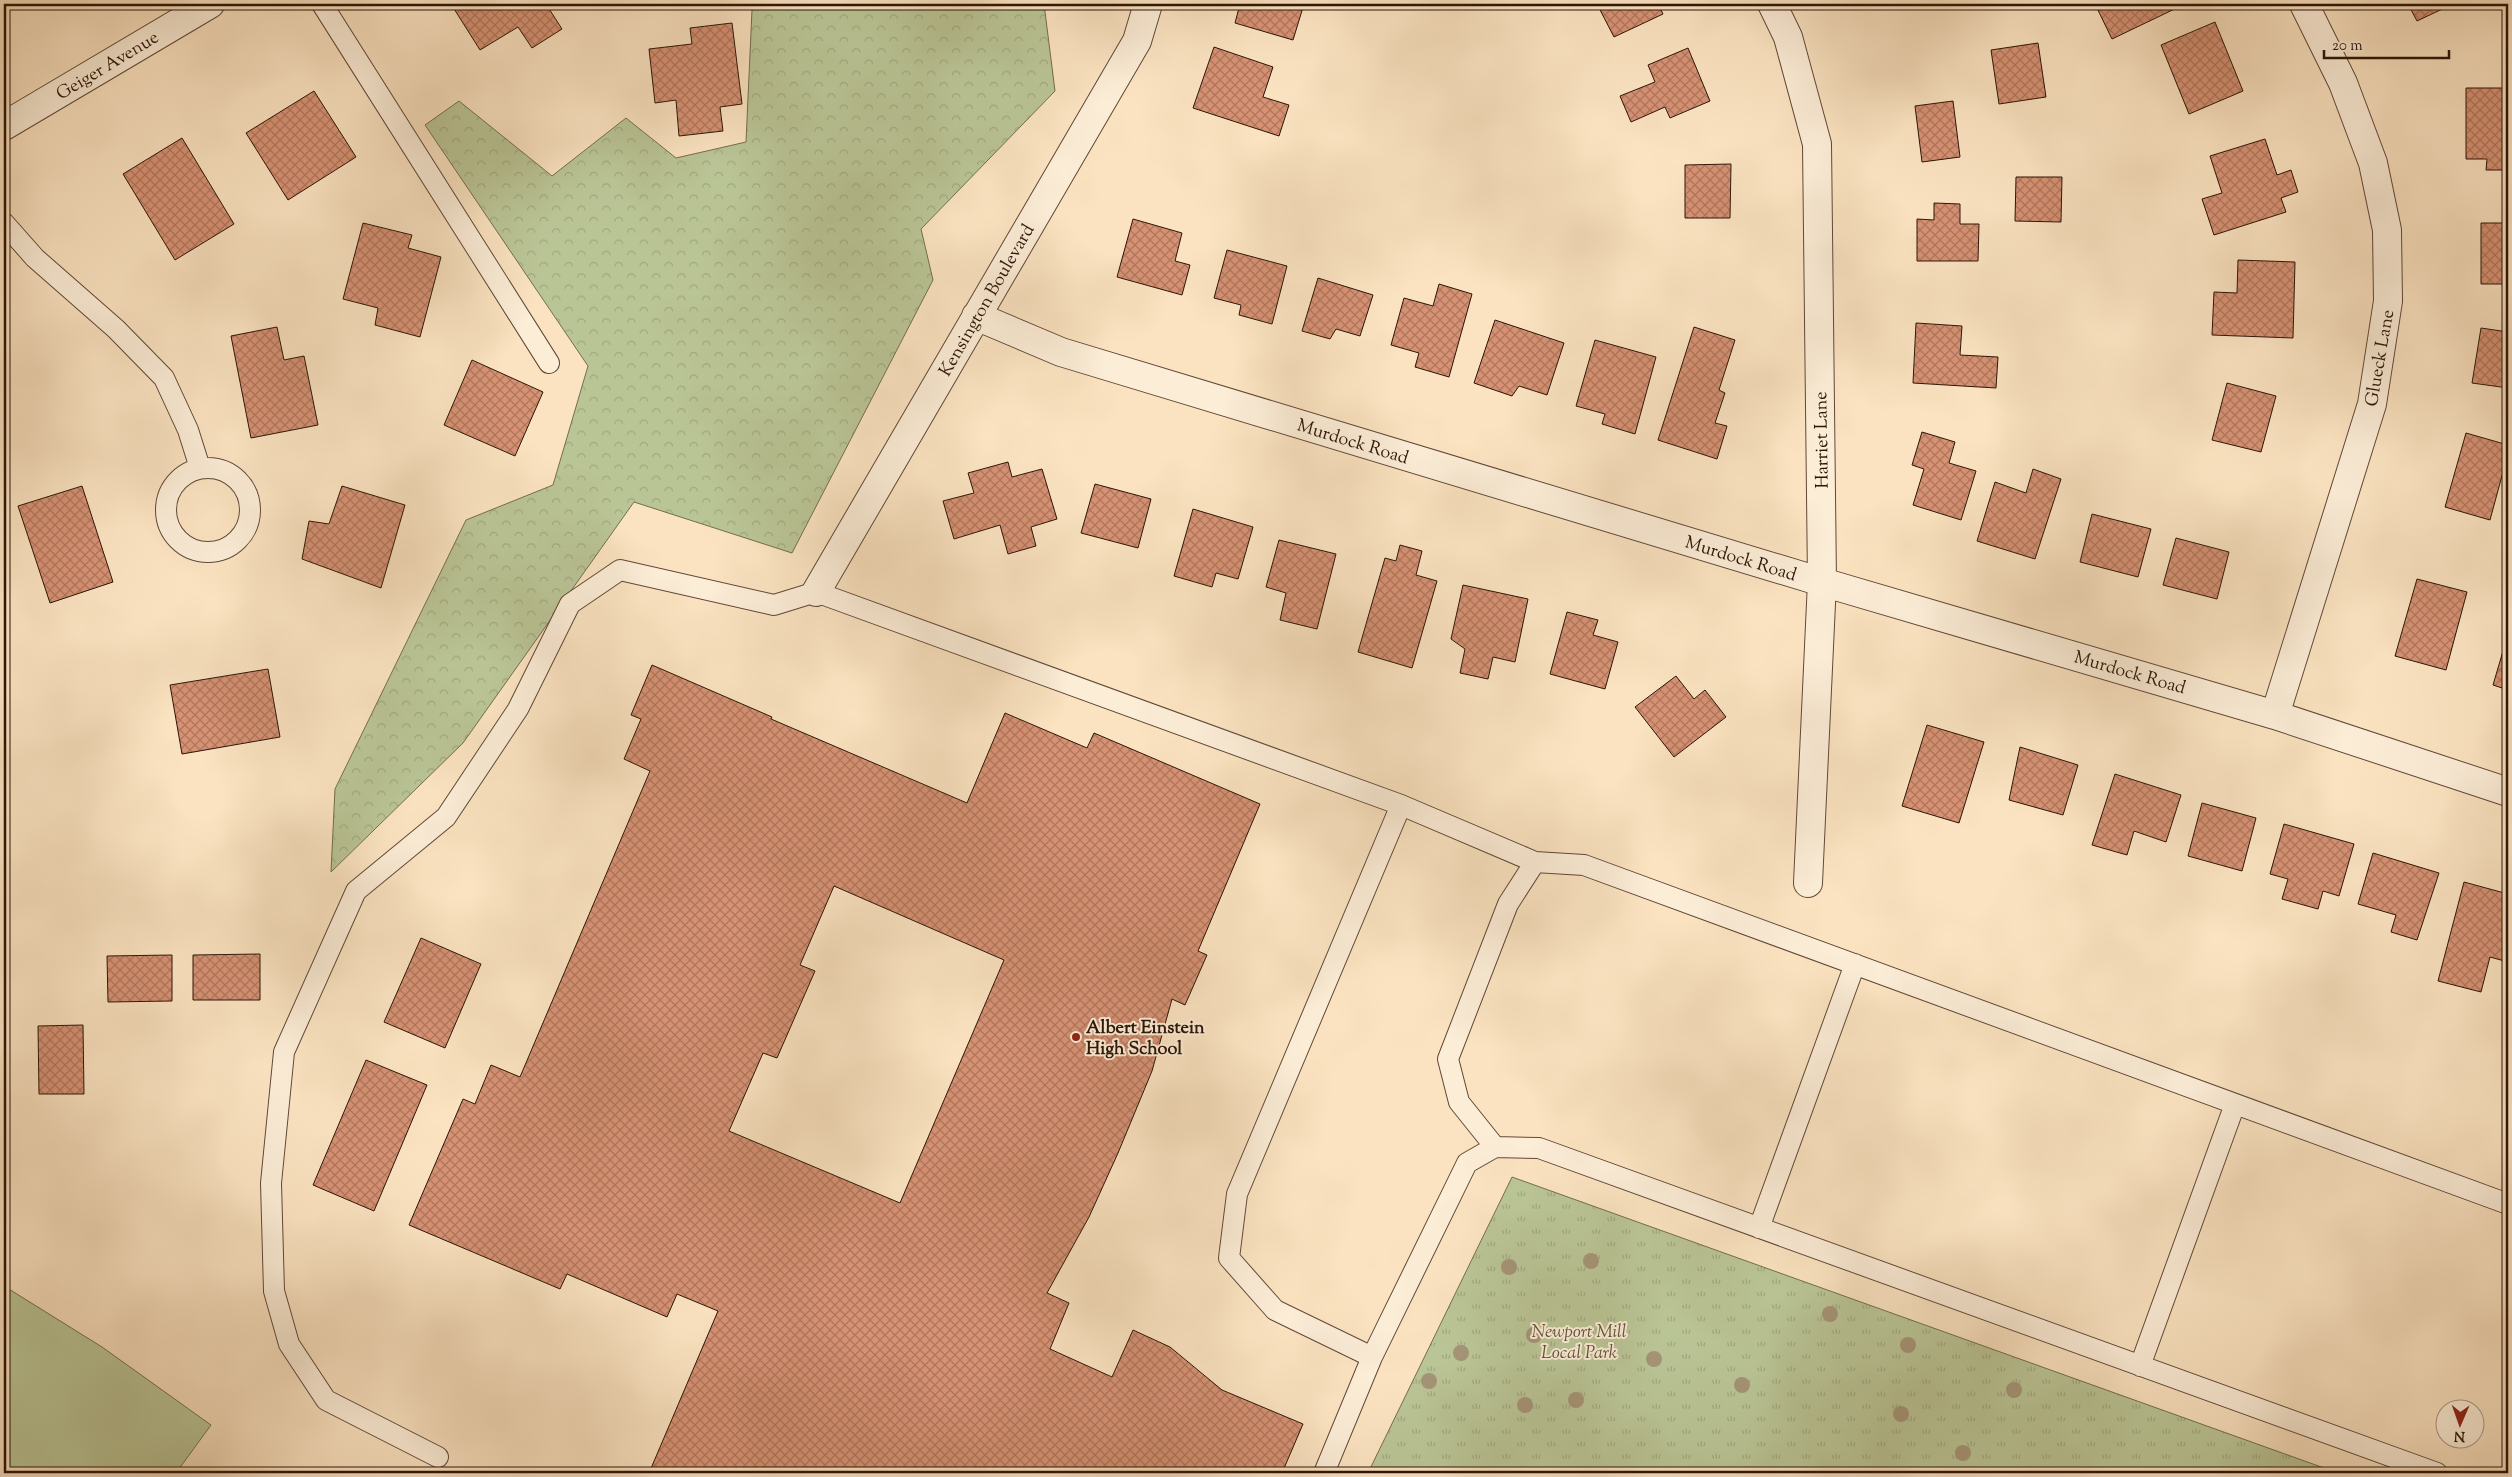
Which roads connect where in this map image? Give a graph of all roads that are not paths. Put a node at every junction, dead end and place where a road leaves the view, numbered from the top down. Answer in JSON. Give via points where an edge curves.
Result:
{"nodes":[{"id":1,"x":210,"y":4,"type":"edge"},
{"id":2,"x":322,"y":4,"type":"edge"},
{"id":3,"x":1148,"y":4,"type":"edge"},
{"id":4,"x":1772,"y":4,"type":"edge"},
{"id":5,"x":2304,"y":4,"type":"edge"},
{"id":6,"x":4,"y":126,"type":"edge"},
{"id":7,"x":4,"y":223,"type":"edge"},
{"id":8,"x":976,"y":316,"type":"junction"},
{"id":9,"x":549,"y":363,"type":"dead end"},
{"id":10,"x":200,"y":468,"type":"junction"},
{"id":11,"x":1822,"y":582,"type":"junction"},
{"id":12,"x":816,"y":592,"type":"junction"},
{"id":13,"x":2275,"y":714,"type":"junction"},
{"id":14,"x":2508,"y":792,"type":"edge"},
{"id":15,"x":1401,"y":805,"type":"junction"},
{"id":16,"x":1535,"y":862,"type":"junction"},
{"id":17,"x":1808,"y":883,"type":"dead end"},
{"id":18,"x":1855,"y":964,"type":"junction"},
{"id":19,"x":2235,"y":1104,"type":"junction"},
{"id":20,"x":1495,"y":1147,"type":"junction"},
{"id":21,"x":2508,"y":1204,"type":"edge"},
{"id":22,"x":1759,"y":1228,"type":"junction"},
{"id":23,"x":1372,"y":1357,"type":"junction"},
{"id":24,"x":2140,"y":1366,"type":"junction"},
{"id":25,"x":438,"y":1457,"type":"dead end"},
{"id":26,"x":1324,"y":1473,"type":"edge"},
{"id":27,"x":2437,"y":1473,"type":"edge"}],
"edges":[{"from":1,"to":6,"type":"street","name":"Geiger Avenue"},
{"from":2,"to":9,"type":"lane"},
{"from":3,"to":8,"type":"street","name":"Kensington Boulevard","via":[[1137,41]]},
{"from":4,"to":11,"type":"street","name":"Harriet Lane","via":[[1788,37],[1817,144]]},
{"from":5,"to":13,"type":"street","name":"Glueck Lane","via":[[2342,83],[2373,163],[2387,230],[2388,301],[2372,404]]},
{"from":7,"to":10,"type":"lane","via":[[35,258],[116,329],[164,378],[188,430]]},
{"from":8,"to":11,"type":"street","name":"Murdock Road","via":[[1060,352]]},
{"from":8,"to":12,"type":"street","name":"Kensington Boulevard"},
{"from":10,"to":10,"type":"lane","via":[[186,473],[176,483],[168,495],[166,509],[174,535],[184,545],[212,552],[237,541],[246,530],[250,503],[238,479],[213,467]]},
{"from":11,"to":13,"type":"street","name":"Murdock Road"},
{"from":11,"to":17,"type":"street","name":"Harriet Lane"},
{"from":12,"to":15,"type":"lane"},
{"from":12,"to":25,"type":"lane","via":[[774,605],[620,570],[570,604],[518,709],[446,817],[356,891],[284,1052],[271,1183],[274,1291],[289,1344],[326,1400]]},
{"from":13,"to":14,"type":"street","name":"Murdock Road"},
{"from":15,"to":16,"type":"lane"},
{"from":15,"to":23,"type":"lane","via":[[1237,1194],[1229,1258],[1275,1310]]},
{"from":16,"to":18,"type":"lane","via":[[1584,865]]},
{"from":16,"to":20,"type":"lane","via":[[1508,904],[1448,1059],[1459,1102]]},
{"from":18,"to":19,"type":"lane"},
{"from":18,"to":22,"type":"lane"},
{"from":19,"to":21,"type":"lane"},
{"from":19,"to":24,"type":"lane"},
{"from":20,"to":22,"type":"lane","via":[[1539,1148]]},
{"from":20,"to":23,"type":"lane","via":[[1467,1163]]},
{"from":22,"to":24,"type":"lane"},
{"from":23,"to":26,"type":"lane"},
{"from":24,"to":27,"type":"lane"}]}
